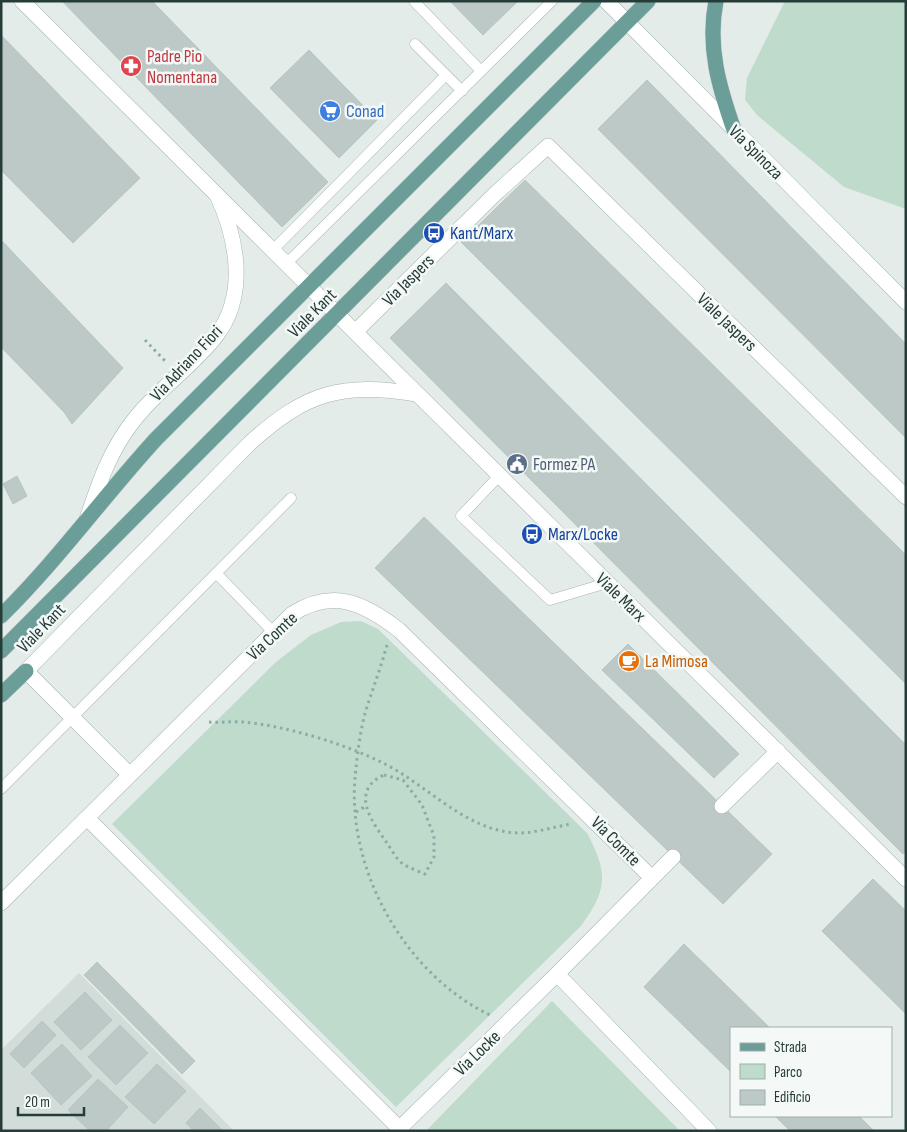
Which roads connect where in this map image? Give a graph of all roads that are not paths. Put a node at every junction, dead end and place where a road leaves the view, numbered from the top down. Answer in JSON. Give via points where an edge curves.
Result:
{"nodes":[{"id":1,"x":22,"y":1,"type":"edge"},
{"id":2,"x":414,"y":1,"type":"edge"},
{"id":3,"x":552,"y":1,"type":"edge"},
{"id":4,"x":594,"y":1,"type":"edge"},
{"id":5,"x":606,"y":1,"type":"edge"},
{"id":6,"x":648,"y":1,"type":"edge"},
{"id":7,"x":716,"y":1,"type":"edge"},
{"id":8,"x":627,"y":22,"type":"junction"},
{"id":9,"x":415,"y":44,"type":"dead end"},
{"id":10,"x":481,"y":72,"type":"junction"},
{"id":11,"x":446,"y":75,"type":"junction"},
{"id":12,"x":462,"y":91,"type":"junction"},
{"id":13,"x":734,"y":130,"type":"junction"},
{"id":14,"x":548,"y":146,"type":"joint"},
{"id":15,"x":217,"y":195,"type":"junction"},
{"id":16,"x":272,"y":250,"type":"junction"},
{"id":17,"x":286,"y":264,"type":"junction"},
{"id":18,"x":309,"y":286,"type":"junction"},
{"id":19,"x":906,"y":302,"type":"edge"},
{"id":20,"x":337,"y":315,"type":"junction"},
{"id":21,"x":355,"y":332,"type":"junction"},
{"id":22,"x":417,"y":394,"type":"junction"},
{"id":23,"x":499,"y":476,"type":"junction"},
{"id":24,"x":906,"y":497,"type":"edge"},
{"id":25,"x":291,"y":498,"type":"dead end"},
{"id":26,"x":87,"y":519,"type":"junction"},
{"id":27,"x":216,"y":573,"type":"junction"},
{"id":28,"x":607,"y":583,"type":"junction"},
{"id":29,"x":1,"y":616,"type":"edge"},
{"id":30,"x":274,"y":633,"type":"junction"},
{"id":31,"x":1,"y":651,"type":"edge"},
{"id":32,"x":26,"y":671,"type":"junction"},
{"id":33,"x":1,"y":695,"type":"edge"},
{"id":34,"x":73,"y":717,"type":"junction"},
{"id":35,"x":778,"y":750,"type":"junction"},
{"id":36,"x":130,"y":775,"type":"junction"},
{"id":37,"x":1,"y":789,"type":"edge"},
{"id":38,"x":722,"y":806,"type":"tunnel mouth"},
{"id":39,"x":87,"y":818,"type":"junction"},
{"id":40,"x":673,"y":856,"type":"tunnel mouth"},
{"id":41,"x":652,"y":877,"type":"junction"},
{"id":42,"x":906,"y":879,"type":"edge"},
{"id":43,"x":1,"y":903,"type":"edge"},
{"id":44,"x":557,"y":974,"type":"junction"},
{"id":45,"x":398,"y":1130,"type":"edge"},
{"id":46,"x":709,"y":1131,"type":"edge"}],
"edges":[{"from":1,"to":15,"type":"street","name":"Via Adriano Fiori"},
{"from":2,"to":10,"type":"lane"},
{"from":3,"to":10,"type":"lane"},
{"from":4,"to":18,"type":"main road","name":"Viale Kant"},
{"from":5,"to":8,"type":"street","name":"Via Spinoza"},
{"from":6,"to":8,"type":"main road","name":"Viale Kant"},
{"from":7,"to":13,"type":"main road","via":[[713,57]]},
{"from":8,"to":13,"type":"street","name":"Via Spinoza"},
{"from":8,"to":20,"type":"main road","name":"Viale Kant"},
{"from":9,"to":11,"type":"lane"},
{"from":10,"to":12,"type":"lane"},
{"from":11,"to":12,"type":"lane"},
{"from":11,"to":16,"type":"lane"},
{"from":12,"to":17,"type":"lane"},
{"from":13,"to":19,"type":"street","name":"Via Spinoza"},
{"from":14,"to":21,"type":"street","name":"Via Jaspers"},
{"from":14,"to":24,"type":"street","name":"Viale Jaspers"},
{"from":15,"to":16,"type":"street","name":"Via Adriano Fiori"},
{"from":15,"to":26,"type":"street","name":"Via Adriano Fiori","via":[[236,253],[234,295],[219,332],[140,412],[120,439],[104,469]]},
{"from":16,"to":17,"type":"street","name":"Via Adriano Fiori"},
{"from":17,"to":18,"type":"street","name":"Via Adriano Fiori"},
{"from":18,"to":20,"type":"street","name":"Via Adriano Fiori"},
{"from":18,"to":26,"type":"main road","name":"Viale Kant","via":[[156,439]]},
{"from":20,"to":21,"type":"street","name":"Viale Marx"},
{"from":20,"to":31,"type":"main road","name":"Viale Kant"},
{"from":21,"to":22,"type":"street","name":"Viale Marx"},
{"from":22,"to":23,"type":"street","name":"Viale Marx"},
{"from":22,"to":32,"type":"street","name":"Viale Kant","via":[[381,389],[348,390],[309,400],[290,410],[250,443]]},
{"from":23,"to":28,"type":"street","name":"Viale Marx"},
{"from":23,"to":28,"type":"lane","via":[[462,516],[550,600]]},
{"from":25,"to":27,"type":"lane"},
{"from":26,"to":29,"type":"main road","name":"Viale Kant","via":[[41,575]]},
{"from":27,"to":30,"type":"lane"},
{"from":27,"to":34,"type":"lane"},
{"from":28,"to":35,"type":"street","name":"Viale Marx"},
{"from":30,"to":36,"type":"street","name":"Via Comte"},
{"from":30,"to":41,"type":"street","name":"Via Comte","via":[[302,608],[326,600],[351,602],[372,611],[392,625]]},
{"from":32,"to":33,"type":"main road"},
{"from":32,"to":34,"type":"street"},
{"from":34,"to":36,"type":"street"},
{"from":34,"to":37,"type":"lane"},
{"from":35,"to":38,"type":"street"},
{"from":35,"to":42,"type":"street","name":"Viale Marx"},
{"from":36,"to":39,"type":"street","name":"Via Comte"},
{"from":39,"to":43,"type":"street","name":"Via Comte"},
{"from":39,"to":45,"type":"street"},
{"from":40,"to":41,"type":"street","name":"Via Locke"},
{"from":41,"to":44,"type":"street","name":"Via Locke"},
{"from":44,"to":45,"type":"street","name":"Via Locke"},
{"from":44,"to":46,"type":"street"}]}
